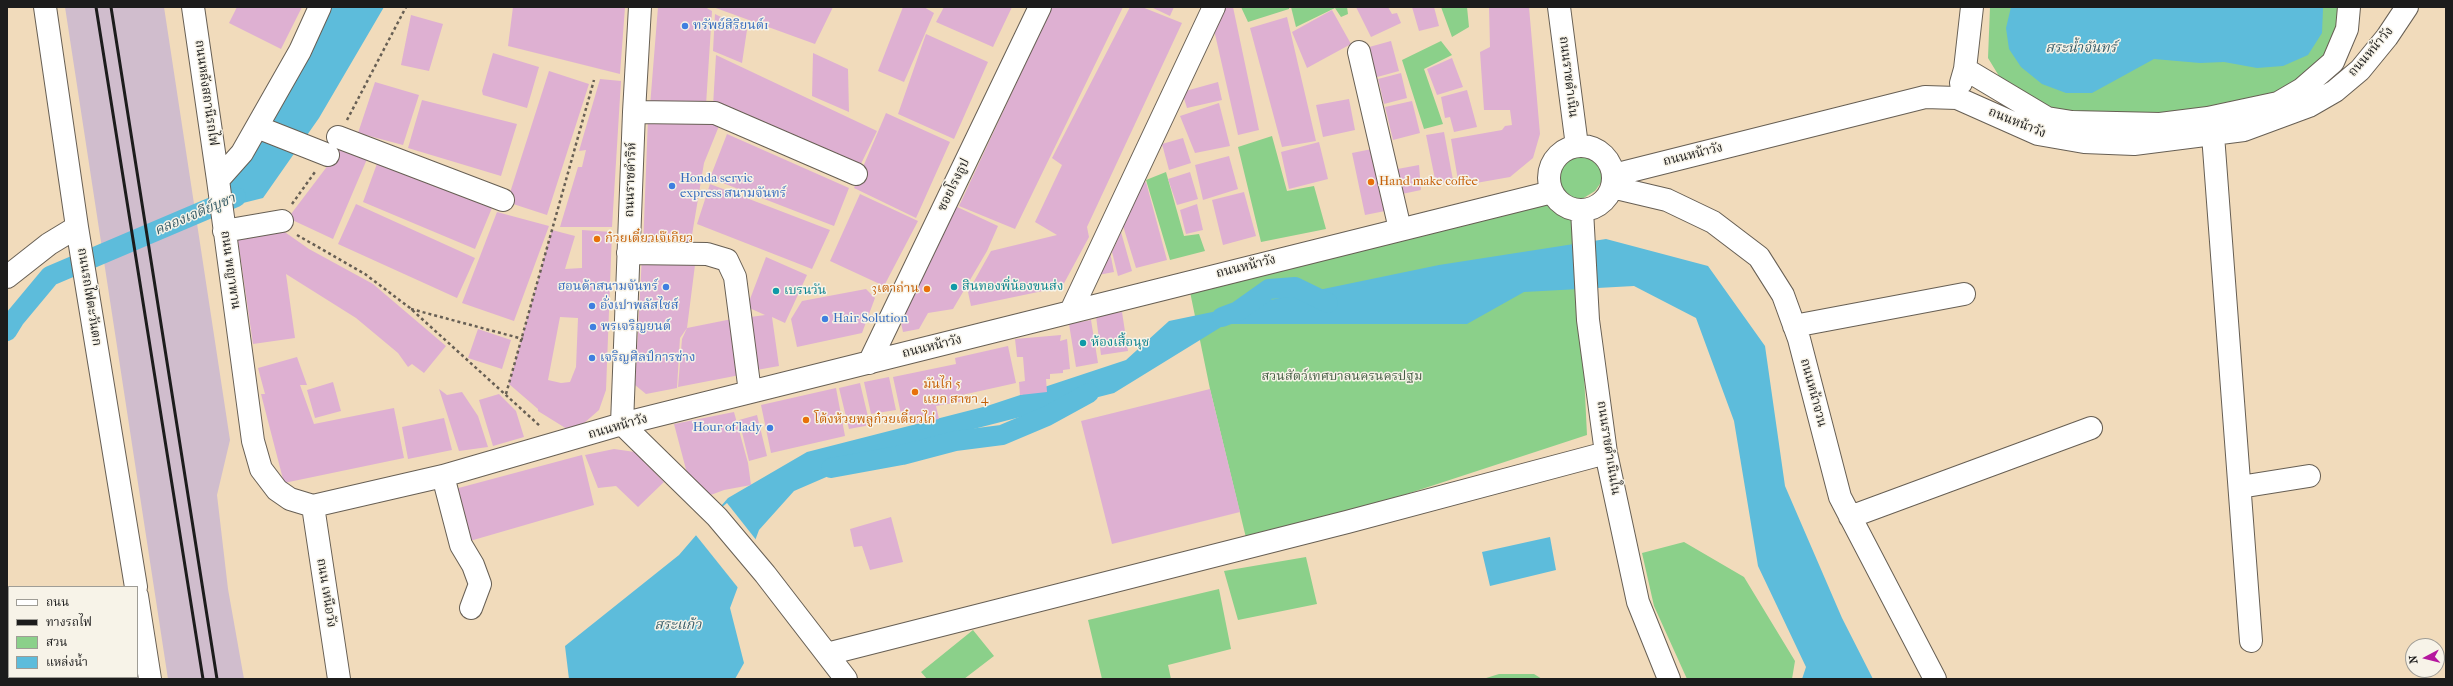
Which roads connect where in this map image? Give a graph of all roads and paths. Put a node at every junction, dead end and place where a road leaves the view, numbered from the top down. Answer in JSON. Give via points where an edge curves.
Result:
{"nodes":[{"id":1,"x":45,"y":7,"type":"edge"},
{"id":2,"x":193,"y":7,"type":"edge"},
{"id":3,"x":320,"y":7,"type":"edge"},
{"id":4,"x":406,"y":7,"type":"edge"},
{"id":5,"x":640,"y":7,"type":"edge"},
{"id":6,"x":1040,"y":7,"type":"edge"},
{"id":7,"x":1214,"y":7,"type":"edge"},
{"id":8,"x":1559,"y":7,"type":"edge"},
{"id":9,"x":1972,"y":7,"type":"edge"},
{"id":10,"x":2349,"y":7,"type":"edge"},
{"id":11,"x":2407,"y":7,"type":"edge"},
{"id":12,"x":1359,"y":52,"type":"dead end"},
{"id":13,"x":1965,"y":69,"type":"junction"},
{"id":14,"x":594,"y":80,"type":"dead end"},
{"id":15,"x":1957,"y":98,"type":"junction"},
{"id":16,"x":634,"y":112,"type":"junction"},
{"id":17,"x":263,"y":129,"type":"junction"},
{"id":18,"x":2213,"y":135,"type":"junction"},
{"id":19,"x":1577,"y":146,"type":"junction"},
{"id":20,"x":328,"y":148,"type":"junction"},
{"id":21,"x":856,"y":174,"type":"dead end"},
{"id":22,"x":1613,"y":181,"type":"junction"},
{"id":23,"x":218,"y":184,"type":"junction"},
{"id":24,"x":1552,"y":192,"type":"junction"},
{"id":25,"x":503,"y":200,"type":"dead end"},
{"id":26,"x":1582,"y":210,"type":"junction"},
{"id":27,"x":282,"y":221,"type":"junction"},
{"id":28,"x":224,"y":226,"type":"junction"},
{"id":29,"x":77,"y":227,"type":"junction"},
{"id":30,"x":1400,"y":229,"type":"junction"},
{"id":31,"x":628,"y":253,"type":"junction"},
{"id":32,"x":7,"y":277,"type":"edge"},
{"id":33,"x":1964,"y":294,"type":"dead end"},
{"id":34,"x":410,"y":308,"type":"junction"},
{"id":35,"x":1071,"y":311,"type":"junction"},
{"id":36,"x":1794,"y":326,"type":"junction"},
{"id":37,"x":523,"y":339,"type":"junction"},
{"id":38,"x":869,"y":363,"type":"junction"},
{"id":39,"x":750,"y":392,"type":"junction"},
{"id":40,"x":506,"y":394,"type":"junction"},
{"id":41,"x":622,"y":424,"type":"junction"},
{"id":42,"x":2091,"y":428,"type":"dead end"},
{"id":43,"x":559,"y":444,"type":"junction"},
{"id":44,"x":1606,"y":453,"type":"junction"},
{"id":45,"x":443,"y":476,"type":"junction"},
{"id":46,"x":2309,"y":476,"type":"dead end"},
{"id":47,"x":2240,"y":487,"type":"junction"},
{"id":48,"x":313,"y":506,"type":"junction"},
{"id":49,"x":1850,"y":516,"type":"junction"},
{"id":50,"x":136,"y":586,"type":"edge"},
{"id":51,"x":138,"y":602,"type":"edge"},
{"id":52,"x":471,"y":608,"type":"dead end"},
{"id":53,"x":2251,"y":641,"type":"dead end"},
{"id":54,"x":827,"y":654,"type":"junction"},
{"id":55,"x":150,"y":679,"type":"edge"},
{"id":56,"x":339,"y":679,"type":"edge"},
{"id":57,"x":846,"y":679,"type":"edge"},
{"id":58,"x":1669,"y":679,"type":"edge"},
{"id":59,"x":1935,"y":679,"type":"edge"}],
"edges":[{"from":1,"to":29,"type":"street","name":"ถนนรถไฟตะวันตก"},
{"from":2,"to":23,"type":"street","name":"ถนนหลังสถานีรถไฟ"},
{"from":3,"to":17,"type":"street"},
{"from":4,"to":20,"type":"path"},
{"from":5,"to":16,"type":"street","name":"ถนนราชดำริห์"},
{"from":6,"to":38,"type":"street","name":"ซอยโรงธูป"},
{"from":7,"to":35,"type":"street"},
{"from":8,"to":19,"type":"street","name":"ถนนราชดำเนิน"},
{"from":9,"to":13,"type":"street"},
{"from":10,"to":13,"type":"street","via":[[2347,29],[2333,62],[2302,89],[2278,103],[2208,118],[2160,124],[2072,122],[2047,118]]},
{"from":11,"to":18,"type":"street","name":"ถนนหน้าวัง","via":[[2360,70],[2335,91],[2309,106],[2275,120],[2244,130]]},
{"from":12,"to":30,"type":"street"},
{"from":13,"to":15,"type":"street"},
{"from":14,"to":37,"type":"path"},
{"from":15,"to":18,"type":"street","name":"ถนนหน้าวัง","via":[[2038,134],[2057,138],[2134,144]]},
{"from":15,"to":22,"type":"street","name":"ถนนหน้าวัง","via":[[1925,97]]},
{"from":16,"to":21,"type":"street","via":[[715,113]]},
{"from":16,"to":31,"type":"street","name":"ถนนราชดำริห์"},
{"from":17,"to":20,"type":"street"},
{"from":17,"to":23,"type":"street"},
{"from":18,"to":47,"type":"street"},
{"from":19,"to":22,"type":"street","via":[[1597,150],[1611,165]]},
{"from":19,"to":24,"type":"street","via":[[1559,154],[1553,163],[1550,182]]},
{"from":20,"to":25,"type":"street"},
{"from":20,"to":27,"type":"path"},
{"from":22,"to":26,"type":"street","via":[[1608,197],[1600,204]]},
{"from":22,"to":36,"type":"street","name":"ถนนหน้าจวน","via":[[1667,200],[1713,222],[1759,256],[1783,294]]},
{"from":23,"to":28,"type":"street","name":"ถนน พญาพาน"},
{"from":24,"to":26,"type":"street","via":[[1564,205]]},
{"from":24,"to":30,"type":"street","name":"ถนนหน้าวัง"},
{"from":26,"to":44,"type":"street","name":"ถนนราชดำเนินใน","via":[[1588,320]]},
{"from":27,"to":28,"type":"street"},
{"from":27,"to":34,"type":"path","via":[[299,237],[365,274]]},
{"from":28,"to":48,"type":"street","name":"ถนน พญาพาน","via":[[253,441],[261,468],[277,490],[290,499]]},
{"from":29,"to":32,"type":"street","via":[[49,244]]},
{"from":29,"to":50,"type":"street","name":"ถนนรถไฟตะวันตก"},
{"from":30,"to":35,"type":"street","name":"ถนนหน้าวัง"},
{"from":31,"to":39,"type":"street","via":[[707,254],[727,260],[735,277]]},
{"from":31,"to":41,"type":"street","name":"ถนนราชดำริห์"},
{"from":33,"to":36,"type":"street"},
{"from":34,"to":37,"type":"path"},
{"from":34,"to":40,"type":"path"},
{"from":35,"to":38,"type":"street","name":"ถนนหน้าวัง"},
{"from":36,"to":49,"type":"street","name":"ถนนหน้าจวน","via":[[1840,497]]},
{"from":37,"to":40,"type":"path"},
{"from":38,"to":39,"type":"street","name":"ถนนหน้าวัง"},
{"from":39,"to":41,"type":"street","name":"ถนนหน้าวัง"},
{"from":40,"to":43,"type":"path"},
{"from":41,"to":43,"type":"street","name":"ถนนหน้าวัง"},
{"from":41,"to":54,"type":"street","via":[[717,516]]},
{"from":42,"to":49,"type":"street"},
{"from":43,"to":45,"type":"street","name":"ถนนหน้าวัง"},
{"from":44,"to":54,"type":"street","via":[[1347,522]]},
{"from":44,"to":58,"type":"street","name":"ถนนราชดำเนินใน","via":[[1638,602]]},
{"from":45,"to":48,"type":"street","name":"ถนนหน้าวัง"},
{"from":45,"to":52,"type":"street","via":[[461,545],[473,565],[480,584]]},
{"from":46,"to":47,"type":"street"},
{"from":47,"to":53,"type":"street"},
{"from":48,"to":56,"type":"street","name":"ถนน เหนือวัง"},
{"from":49,"to":59,"type":"street","name":"ถนนหน้าจวน"},
{"from":51,"to":55,"type":"street"},
{"from":54,"to":57,"type":"street"}]}
